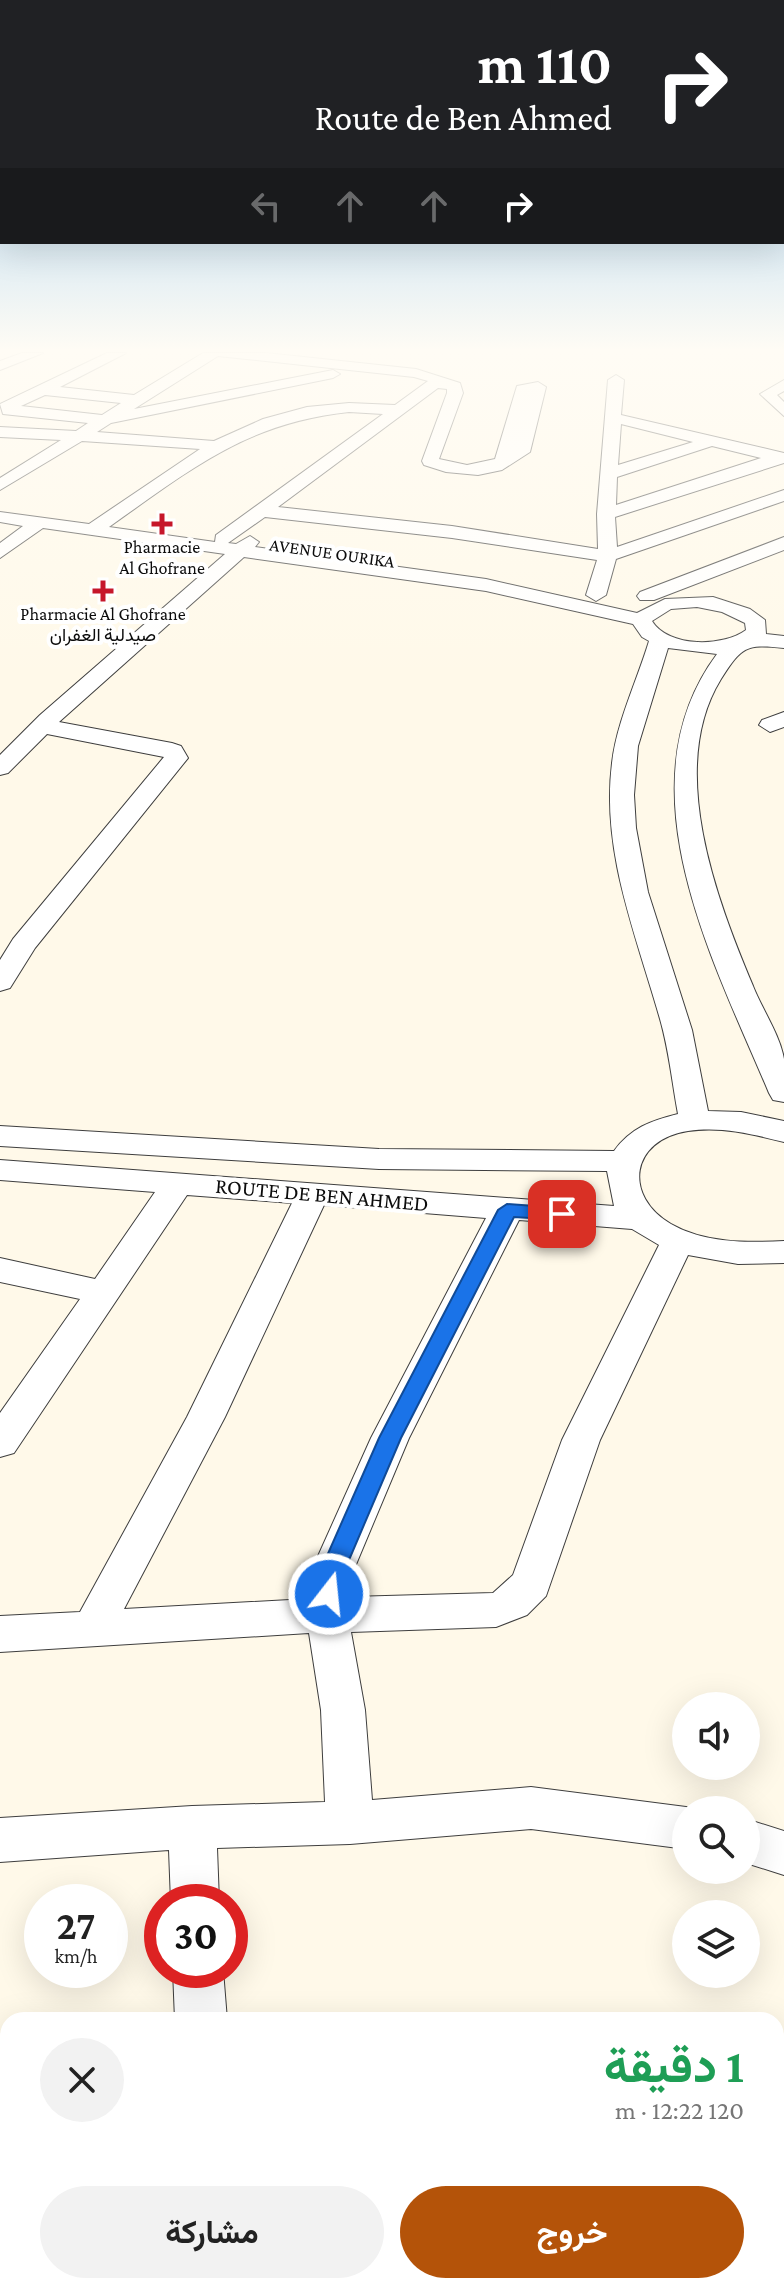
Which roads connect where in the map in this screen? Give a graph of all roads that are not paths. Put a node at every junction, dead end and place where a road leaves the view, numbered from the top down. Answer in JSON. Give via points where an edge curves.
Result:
{"nodes":[{"id":1,"x":38,"y":460,"type":"edge"},
{"id":2,"x":194,"y":460,"type":"edge"},
{"id":3,"x":331,"y":460,"type":"edge"},
{"id":4,"x":430,"y":460,"type":"edge"},
{"id":5,"x":503,"y":460,"type":"edge"},
{"id":6,"x":612,"y":460,"type":"edge"},
{"id":7,"x":652,"y":460,"type":"edge"},
{"id":8,"x":774,"y":460,"type":"edge"},
{"id":9,"x":611,"y":473,"type":"junction"},
{"id":10,"x":0,"y":485,"type":"edge"},
{"id":11,"x":784,"y":495,"type":"edge"},
{"id":12,"x":0,"y":509,"type":"edge"},
{"id":13,"x":263,"y":511,"type":"junction"},
{"id":14,"x":606,"y":514,"type":"junction"},
{"id":15,"x":0,"y":517,"type":"edge"},
{"id":16,"x":40,"y":522,"type":"junction"},
{"id":17,"x":99,"y":526,"type":"junction"},
{"id":18,"x":784,"y":543,"type":"edge"},
{"id":19,"x":237,"y":544,"type":"junction"},
{"id":20,"x":0,"y":552,"type":"edge"},
{"id":21,"x":608,"y":556,"type":"junction"},
{"id":22,"x":596,"y":595,"type":"junction"},
{"id":23,"x":637,"y":610,"type":"junction"},
{"id":24,"x":759,"y":630,"type":"edge"},
{"id":25,"x":660,"y":639,"type":"junction"},
{"id":26,"x":784,"y":642,"type":"edge"},
{"id":27,"x":42,"y":726,"type":"junction"},
{"id":28,"x":0,"y":768,"type":"edge"},
{"id":29,"x":0,"y":982,"type":"edge"},
{"id":30,"x":784,"y":1093,"type":"edge"},
{"id":31,"x":694,"y":1119,"type":"junction"},
{"id":32,"x":784,"y":1132,"type":"edge"},
{"id":33,"x":0,"y":1136,"type":"edge"},
{"id":34,"x":625,"y":1161,"type":"junction"},
{"id":35,"x":0,"y":1170,"type":"edge"},
{"id":36,"x":179,"y":1182,"type":"junction"},
{"id":37,"x":313,"y":1193,"type":"junction"},
{"id":38,"x":507,"y":1210,"type":"junction"},
{"id":39,"x":661,"y":1230,"type":"junction"},
{"id":40,"x":784,"y":1252,"type":"edge"},
{"id":41,"x":0,"y":1270,"type":"edge"},
{"id":42,"x":106,"y":1293,"type":"junction"},
{"id":43,"x":14,"y":1400,"type":"edge"},
{"id":44,"x":0,"y":1443,"type":"edge"},
{"id":45,"x":327,"y":1615,"type":"junction"},
{"id":46,"x":94,"y":1626,"type":"junction"},
{"id":47,"x":0,"y":1634,"type":"edge"},
{"id":48,"x":350,"y":1823,"type":"junction"},
{"id":49,"x":672,"y":1826,"type":"edge"},
{"id":50,"x":192,"y":1827,"type":"junction"},
{"id":51,"x":0,"y":1840,"type":"edge"},
{"id":52,"x":760,"y":1845,"type":"edge"},
{"id":53,"x":784,"y":1853,"type":"edge"},
{"id":54,"x":194,"y":1884,"type":"edge"},
{"id":55,"x":199,"y":1988,"type":"edge"},
{"id":56,"x":201,"y":2012,"type":"edge"}],
"edges":[{"from":1,"to":10,"type":"street"},
{"from":2,"to":17,"type":"street"},
{"from":3,"to":13,"type":"street"},
{"from":4,"to":5,"type":"street","via":[[488,469]]},
{"from":6,"to":9,"type":"street"},
{"from":7,"to":9,"type":"street"},
{"from":8,"to":14,"type":"street"},
{"from":9,"to":14,"type":"street"},
{"from":11,"to":21,"type":"street"},
{"from":12,"to":17,"type":"street","name":"AVENUE OURIKA"},
{"from":13,"to":19,"type":"street"},
{"from":13,"to":21,"type":"street"},
{"from":14,"to":21,"type":"street"},
{"from":15,"to":16,"type":"street","name":"AVENUE OURIKA"},
{"from":16,"to":17,"type":"street","name":"AVENUE OURIKA"},
{"from":16,"to":20,"type":"street"},
{"from":17,"to":19,"type":"street","name":"AVENUE OURIKA"},
{"from":18,"to":23,"type":"street"},
{"from":19,"to":22,"type":"street","name":"AVENUE OURIKA","via":[[449,569]]},
{"from":19,"to":23,"type":"street","name":"AVENUE OURIKA"},
{"from":19,"to":27,"type":"street"},
{"from":21,"to":22,"type":"street"},
{"from":22,"to":23,"type":"street","name":"AVENUE OURIKA"},
{"from":23,"to":24,"type":"street","via":[[715,604],[746,614]]},
{"from":23,"to":25,"type":"street","via":[[649,633]]},
{"from":24,"to":25,"type":"street","via":[[697,647]]},
{"from":24,"to":26,"type":"street"},
{"from":24,"to":30,"type":"street","via":[[699,700],[684,769],[695,864]]},
{"from":25,"to":31,"type":"street","via":[[640,693],[625,760],[627,863],[675,1020]]},
{"from":27,"to":28,"type":"street"},
{"from":27,"to":29,"type":"street","via":[[164,748],[176,758],[23,945]]},
{"from":31,"to":32,"type":"street","via":[[731,1118]]},
{"from":31,"to":34,"type":"street","via":[[650,1134]]},
{"from":33,"to":34,"type":"street","name":"ROUTE DE BEN AHMED","via":[[379,1159]]},
{"from":34,"to":39,"type":"street","via":[[624,1190]]},
{"from":35,"to":36,"type":"street","name":"ROUTE DE BEN AHMED"},
{"from":36,"to":37,"type":"street","name":"ROUTE DE BEN AHMED"},
{"from":36,"to":42,"type":"street"},
{"from":37,"to":38,"type":"street","name":"ROUTE DE BEN AHMED"},
{"from":37,"to":46,"type":"street","via":[[206,1417]]},
{"from":38,"to":39,"type":"street","name":"ROUTE DE BEN AHMED"},
{"from":38,"to":45,"type":"street","via":[[390,1438],[331,1574]]},
{"from":39,"to":40,"type":"street","name":"ROUTE DE BEN AHMED","via":[[714,1252]]},
{"from":39,"to":45,"type":"street","via":[[581,1440],[541,1563],[522,1594],[496,1610]]},
{"from":41,"to":42,"type":"street"},
{"from":42,"to":43,"type":"street"},
{"from":43,"to":44,"type":"street"},
{"from":45,"to":46,"type":"street"},
{"from":45,"to":48,"type":"street","via":[[343,1710]]},
{"from":46,"to":47,"type":"street"},
{"from":48,"to":49,"type":"street","via":[[531,1808]]},
{"from":48,"to":50,"type":"street"},
{"from":50,"to":51,"type":"street"},
{"from":50,"to":54,"type":"street"},
{"from":52,"to":53,"type":"street"},
{"from":55,"to":56,"type":"street"}]}
